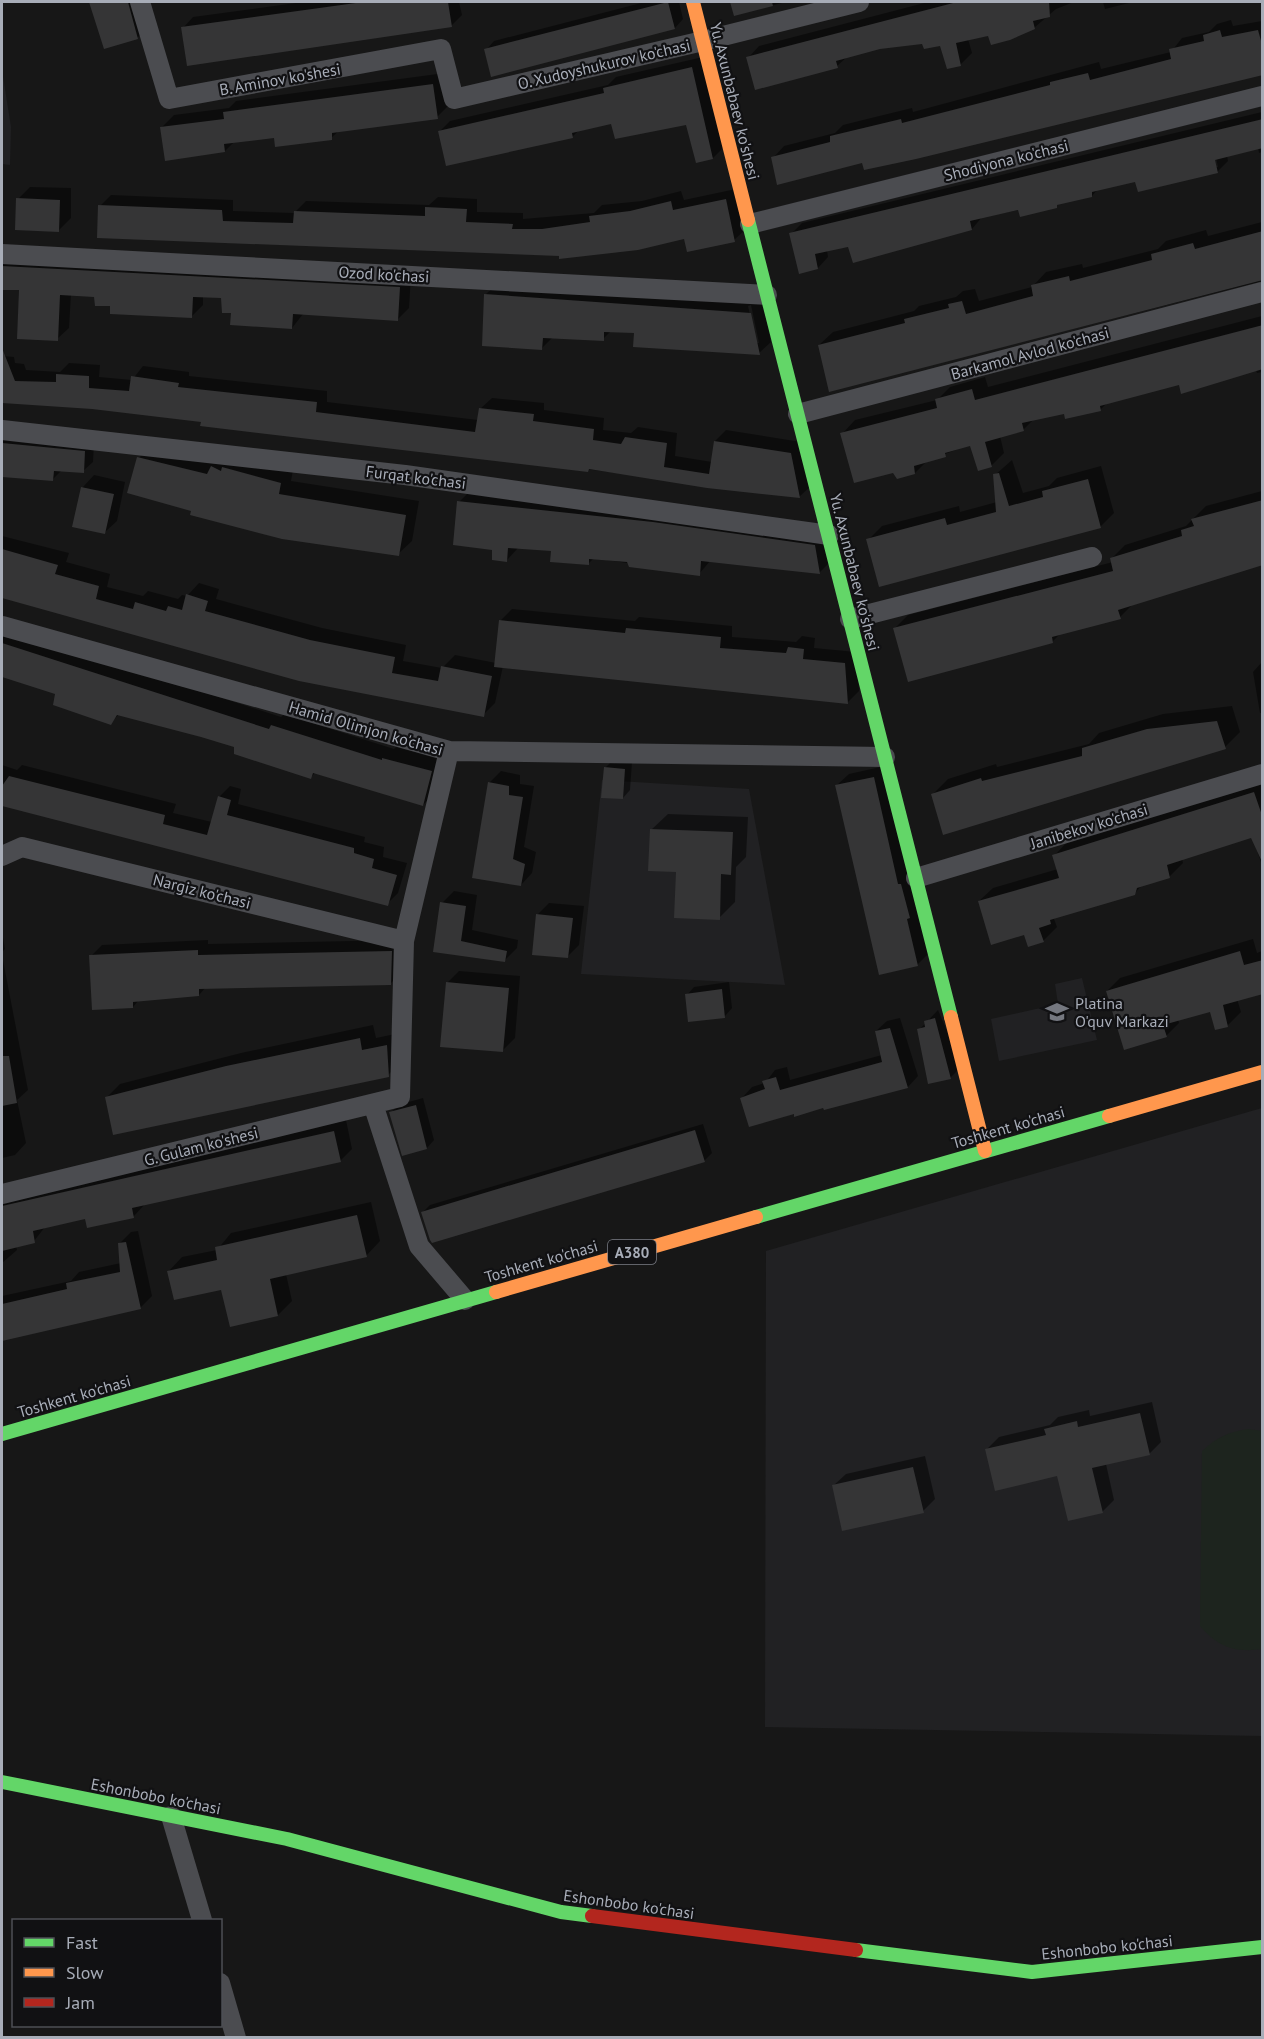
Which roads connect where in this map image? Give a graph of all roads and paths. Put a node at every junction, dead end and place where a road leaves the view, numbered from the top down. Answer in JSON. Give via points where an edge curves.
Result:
{"nodes":[{"id":1,"x":140,"y":2,"type":"edge"},
{"id":2,"x":693,"y":2,"type":"edge"},
{"id":3,"x":859,"y":2,"type":"edge"},
{"id":4,"x":703,"y":41,"type":"junction"},
{"id":5,"x":1263,"y":96,"type":"edge"},
{"id":6,"x":454,"y":99,"type":"joint"},
{"id":7,"x":750,"y":224,"type":"junction"},
{"id":8,"x":2,"y":254,"type":"edge"},
{"id":9,"x":1263,"y":292,"type":"edge"},
{"id":10,"x":768,"y":295,"type":"junction"},
{"id":11,"x":798,"y":414,"type":"junction"},
{"id":12,"x":2,"y":430,"type":"edge"},
{"id":13,"x":829,"y":535,"type":"junction"},
{"id":14,"x":1092,"y":557,"type":"dead end"},
{"id":15,"x":850,"y":619,"type":"junction"},
{"id":16,"x":2,"y":626,"type":"edge"},
{"id":17,"x":449,"y":752,"type":"junction"},
{"id":18,"x":885,"y":757,"type":"junction"},
{"id":19,"x":1263,"y":774,"type":"edge"},
{"id":20,"x":2,"y":856,"type":"edge"},
{"id":21,"x":916,"y":878,"type":"junction"},
{"id":22,"x":404,"y":941,"type":"junction"},
{"id":23,"x":1263,"y":1072,"type":"edge"},
{"id":24,"x":374,"y":1104,"type":"junction"},
{"id":25,"x":985,"y":1151,"type":"junction"},
{"id":26,"x":2,"y":1194,"type":"edge"},
{"id":27,"x":465,"y":1300,"type":"junction"},
{"id":28,"x":2,"y":1434,"type":"edge"},
{"id":29,"x":2,"y":1782,"type":"edge"},
{"id":30,"x":171,"y":1816,"type":"junction"},
{"id":31,"x":202,"y":1919,"type":"edge"},
{"id":32,"x":1263,"y":1947,"type":"edge"},
{"id":33,"x":222,"y":1989,"type":"edge"},
{"id":34,"x":237,"y":2037,"type":"edge"}],
"edges":[{"from":1,"to":6,"type":"street","name":"B. Aminov ko'shesi","via":[[169,99],[441,50]]},
{"from":2,"to":4,"type":"main road","name":"Yu. Axunbabaev ko'shesi"},
{"from":3,"to":4,"type":"street","name":"O. Xudoyshukurov ko'chasi"},
{"from":4,"to":6,"type":"street","name":"O. Xudoyshukurov ko'chasi"},
{"from":4,"to":7,"type":"main road","name":"Yu. Axunbabaev ko'shesi"},
{"from":5,"to":7,"type":"street","name":"Shodiyona ko'chasi"},
{"from":7,"to":10,"type":"main road","name":"Yu. Axunbabaev ko'shesi"},
{"from":8,"to":10,"type":"street","name":"Ozod ko'chasi"},
{"from":9,"to":11,"type":"street","name":"Barkamol Avlod ko'chasi"},
{"from":10,"to":11,"type":"main road","name":"Yu. Axunbabaev ko'shesi"},
{"from":11,"to":13,"type":"main road","name":"Yu. Axunbabaev ko'shesi"},
{"from":12,"to":13,"type":"street","name":"Furqat ko'chasi","via":[[405,475]]},
{"from":13,"to":15,"type":"main road","name":"Yu. Axunbabaev ko'shesi"},
{"from":14,"to":15,"type":"street"},
{"from":15,"to":18,"type":"main road","name":"Yu. Axunbabaev ko'shesi"},
{"from":16,"to":17,"type":"street","name":"Hamid Olimjon ko'chasi"},
{"from":17,"to":18,"type":"street","name":"Hamid Olimjon ko'chasi"},
{"from":17,"to":22,"type":"street"},
{"from":18,"to":21,"type":"main road","name":"Yu. Axunbabaev ko'shesi"},
{"from":19,"to":21,"type":"street","name":"Janibekov ko'chasi"},
{"from":20,"to":22,"type":"street","name":"Nargiz ko'chasi","via":[[22,847]]},
{"from":21,"to":25,"type":"main road","name":"Yu. Axunbabaev ko'shesi"},
{"from":22,"to":24,"type":"street","name":"G. Gulam ko'shesi","via":[[400,1097]]},
{"from":23,"to":25,"type":"main road","name":"Toshkent ko'chasi","number":"A380"},
{"from":24,"to":26,"type":"street","name":"G. Gulam ko'shesi"},
{"from":24,"to":27,"type":"street","via":[[419,1246]]},
{"from":25,"to":27,"type":"main road","name":"Toshkent ko'chasi","number":"A380"},
{"from":27,"to":28,"type":"main road","name":"Toshkent ko'chasi","number":"A380"},
{"from":29,"to":30,"type":"main road","name":"Eshonbobo ko'chasi"},
{"from":30,"to":31,"type":"street"},
{"from":30,"to":32,"type":"main road","name":"Eshonbobo ko'chasi","via":[[287,1839],[561,1912],[1032,1972]]},
{"from":33,"to":34,"type":"street"}]}
